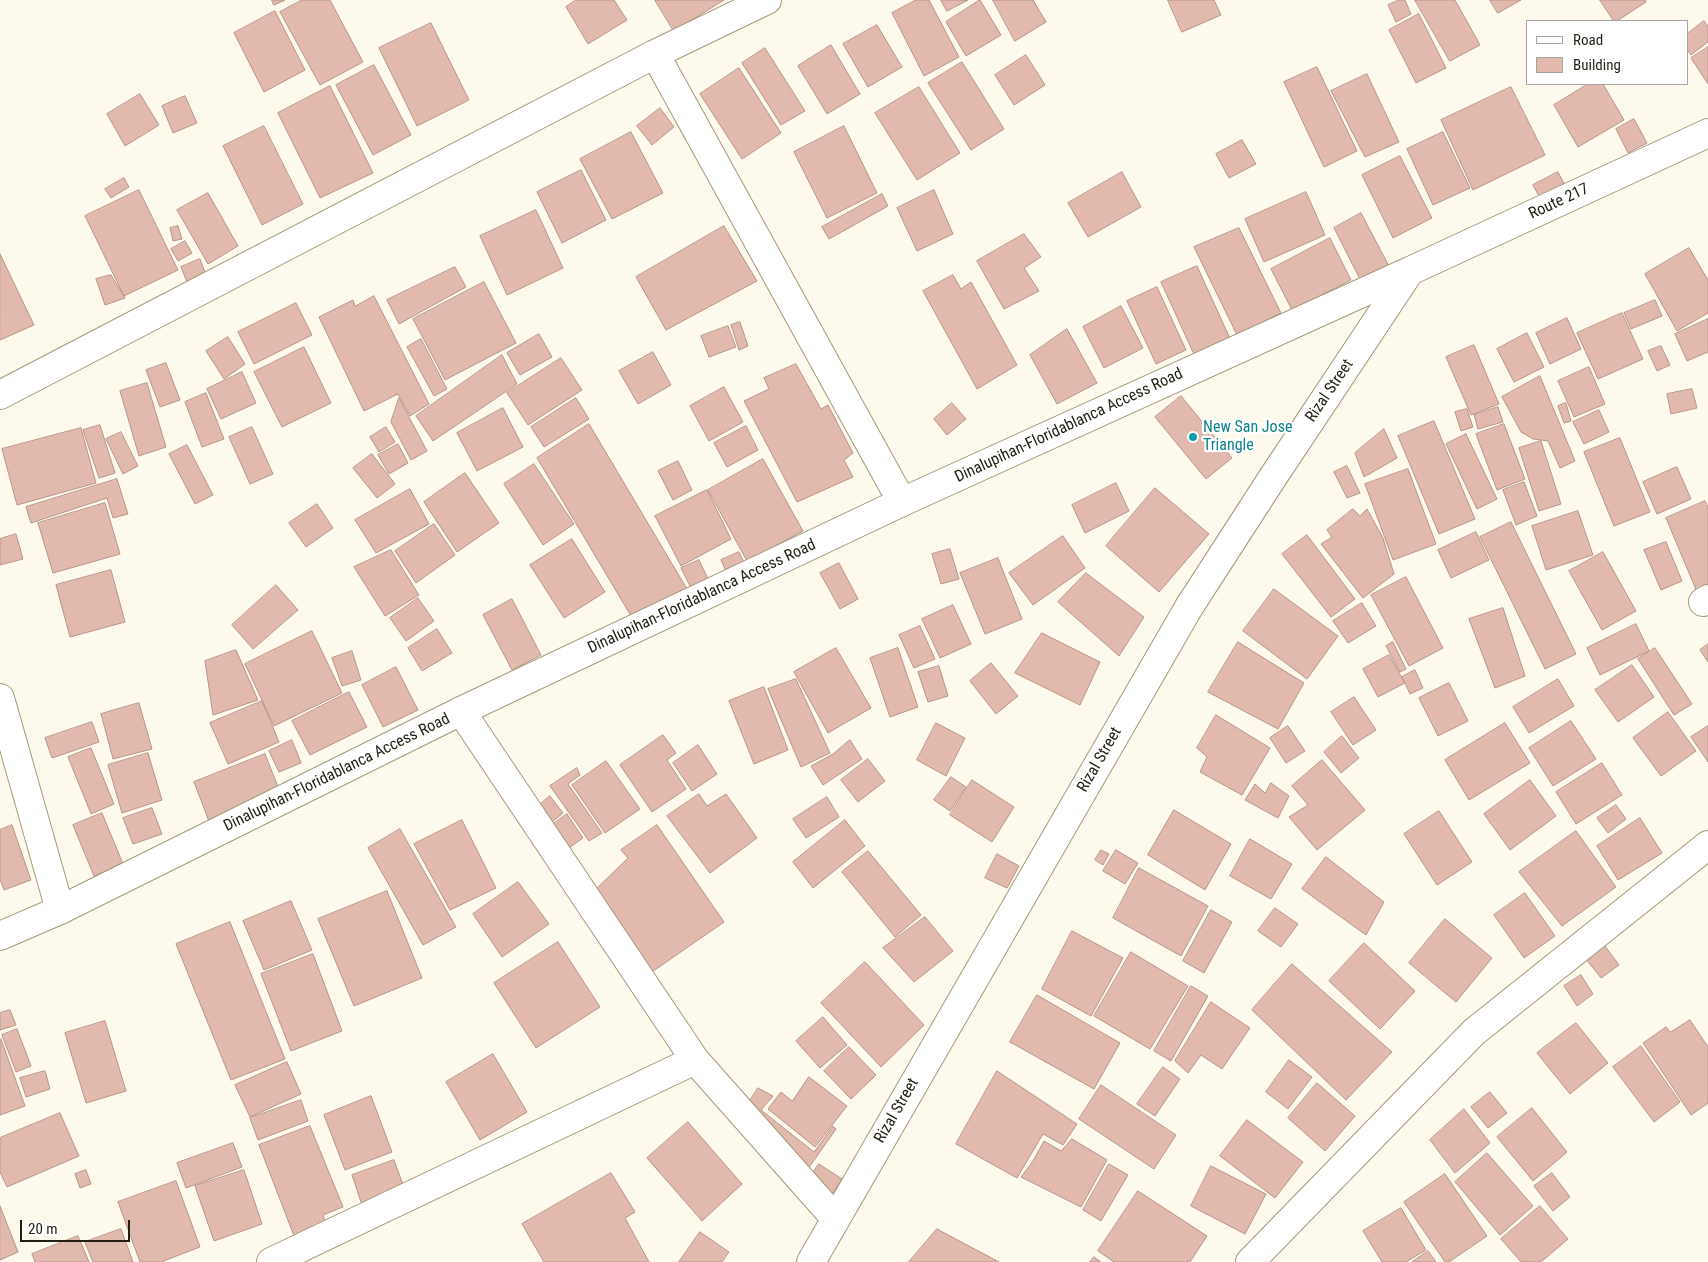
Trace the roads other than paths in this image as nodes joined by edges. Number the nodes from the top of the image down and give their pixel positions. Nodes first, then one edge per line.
1 (767, 0) edge
2 (655, 54) junction
3 (1708, 134) edge
4 (1410, 271) junction
5 (0, 395) edge
6 (902, 502) junction
7 (0, 698) edge
8 (462, 711) junction
9 (1708, 845) edge
10 (60, 910) junction
11 (0, 936) edge
12 (696, 1060) junction
13 (835, 1218) junction
14 (271, 1262) edge
15 (811, 1262) edge
16 (1250, 1262) edge

1 - 2 street
2 - 5 street
2 - 6 street
3 - 4 street, Route 217
4 - 6 street, Dinalupihan-Floridablanca Access Road
4 - 13 street, Rizal Street
6 - 8 street, Dinalupihan-Floridablanca Access Road
7 - 10 street
8 - 10 street, Dinalupihan-Floridablanca Access Road
8 - 12 street
9 - 16 street
10 - 11 street, Dinalupihan-Floridablanca Access Road
12 - 13 street
12 - 14 street
13 - 15 street, Rizal Street

